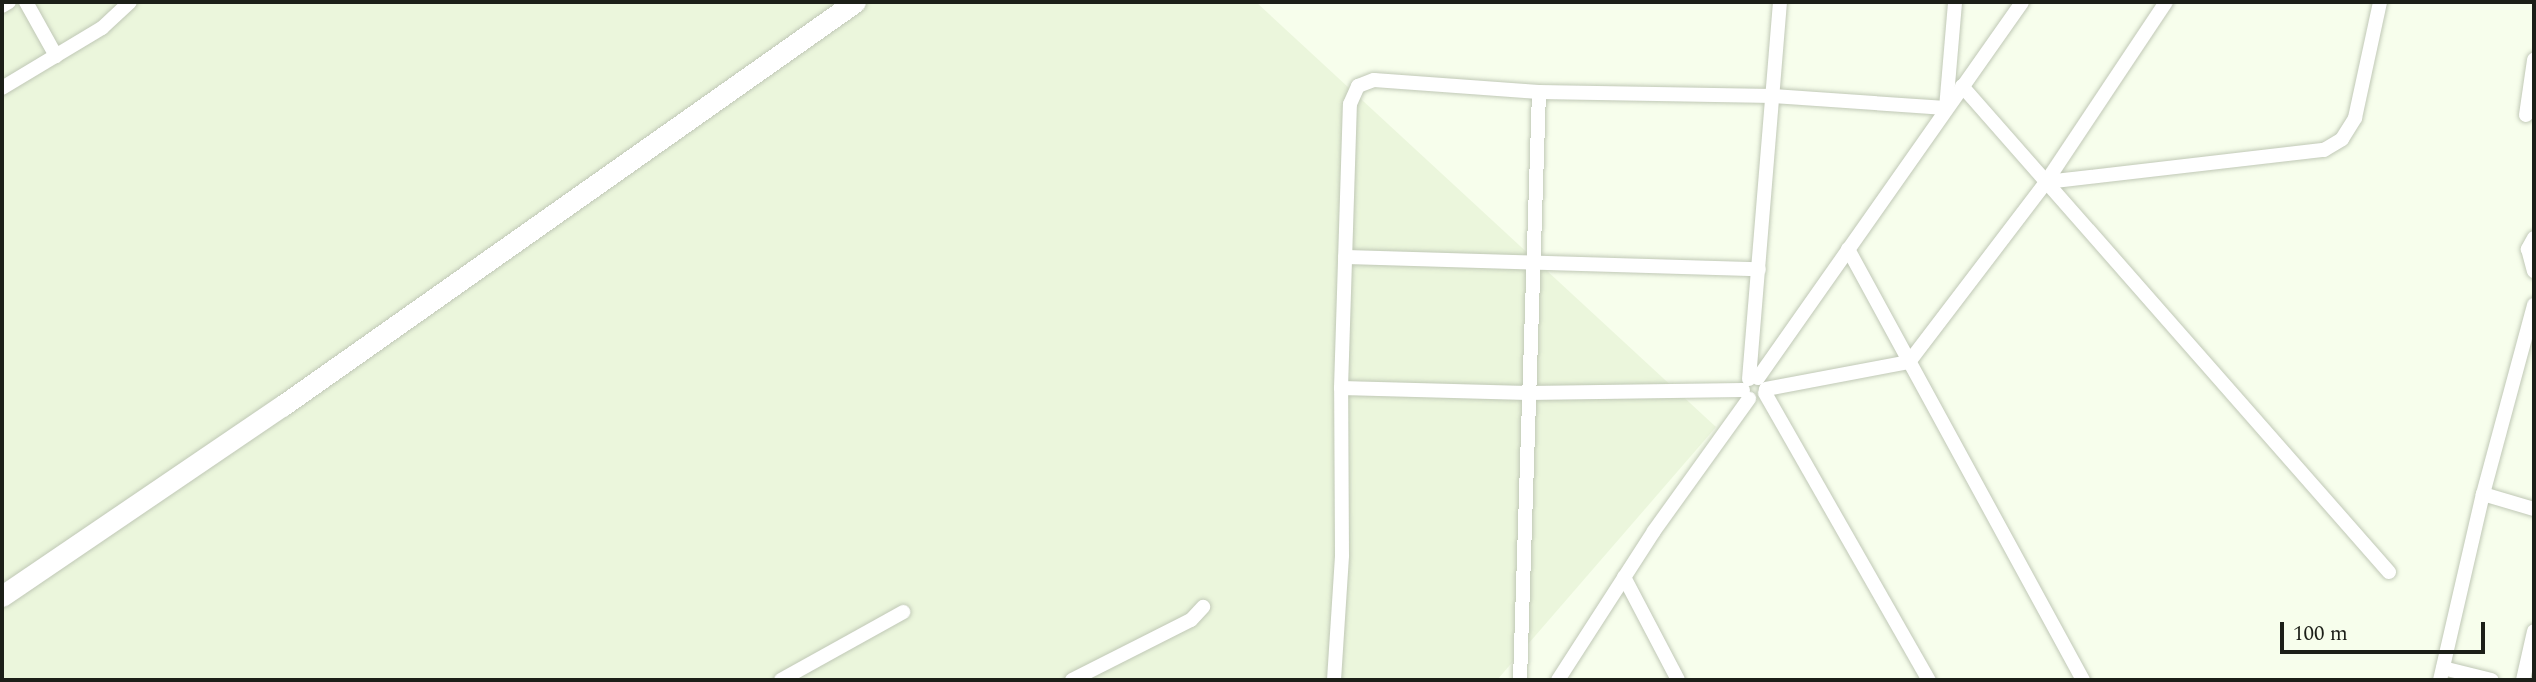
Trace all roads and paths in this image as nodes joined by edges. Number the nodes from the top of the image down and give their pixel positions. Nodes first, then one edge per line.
1 (9, 2) edge
2 (26, 2) edge
3 (130, 2) edge
4 (855, 2) edge
5 (1780, 2) edge
6 (1955, 2) edge
7 (2022, 2) edge
8 (2166, 2) edge
9 (2380, 2) edge
10 (2, 6) edge
11 (56, 56) junction
12 (2534, 60) edge
13 (1962, 86) junction
14 (2, 88) edge
15 (1539, 92) junction
16 (1773, 96) junction
17 (1946, 108) junction
18 (2526, 115) dead end
19 (2046, 182) junction
20 (2534, 238) edge
21 (1848, 249) junction
22 (1345, 257) junction
23 (1533, 262) junction
24 (1759, 269) junction
25 (2534, 271) edge
26 (2534, 305) edge
27 (1909, 362) junction
28 (1341, 388) junction
29 (1755, 388) junction
30 (1528, 393) junction
31 (2483, 494) junction
32 (2534, 509) edge
33 (2389, 572) dead end
34 (1624, 577) junction
35 (2, 596) edge
36 (1203, 607) dead end
37 (903, 612) dead end
38 (2534, 631) edge
39 (2442, 674) edge
40 (781, 680) edge
41 (1072, 680) edge
42 (1334, 680) edge
43 (1520, 680) edge
44 (1558, 680) edge
45 (1678, 680) edge
46 (1929, 680) edge
47 (2082, 680) edge
48 (2492, 680) edge
49 (2523, 680) edge

1 - 10 street
2 - 11 street
3 - 11 street
4 - 35 street
5 - 16 street
6 - 17 street
7 - 13 street
8 - 19 street
9 - 19 street
11 - 14 street
12 - 18 street
13 - 17 street
13 - 19 street
15 - 16 street
15 - 22 street
15 - 23 street
16 - 17 street
16 - 24 street
17 - 21 street
19 - 27 street
19 - 33 street
20 - 25 street
21 - 27 street
21 - 29 street
22 - 23 street
22 - 28 street
23 - 24 street
23 - 30 street
24 - 29 street
26 - 31 street
27 - 29 street
27 - 47 street
28 - 30 street
28 - 42 street
29 - 30 street
29 - 34 street
29 - 46 street
30 - 43 street
31 - 32 street
31 - 39 street
34 - 44 street
34 - 45 street
36 - 41 street
37 - 40 street
38 - 49 street
39 - 48 street

